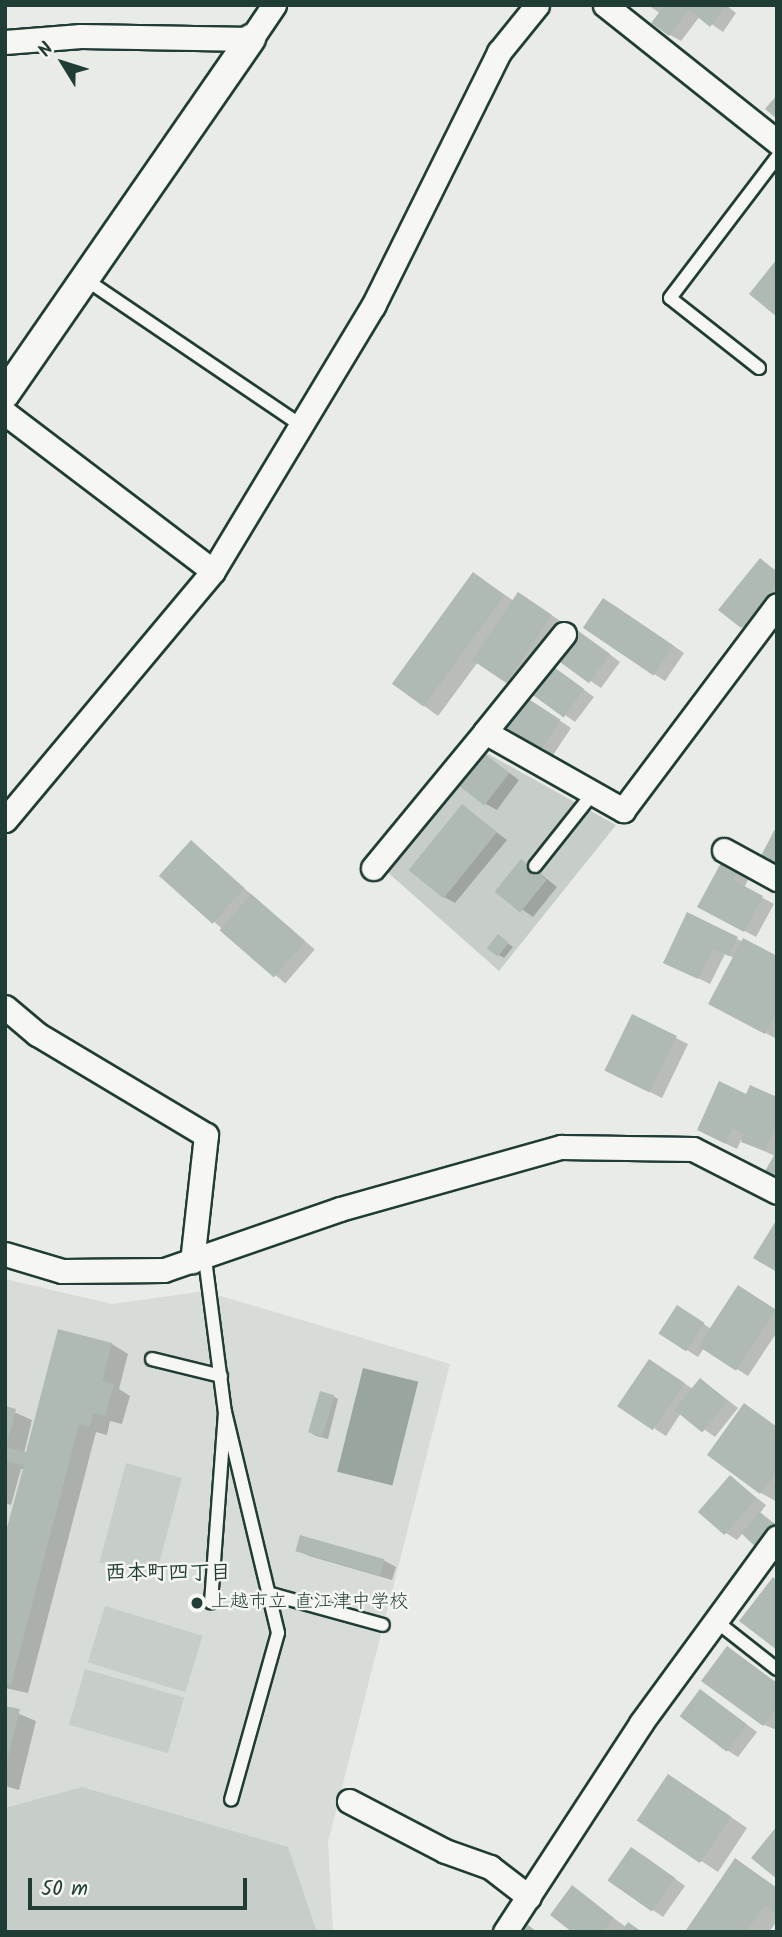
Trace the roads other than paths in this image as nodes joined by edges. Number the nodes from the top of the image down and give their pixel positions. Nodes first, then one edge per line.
1 (274, 5) edge
2 (537, 5) edge
3 (605, 5) edge
4 (251, 39) junction
5 (5, 42) edge
6 (777, 142) edge
7 (777, 157) edge
8 (85, 279) junction
9 (759, 368) dead end
10 (5, 394) edge
11 (5, 413) edge
12 (301, 425) junction
13 (213, 571) junction
14 (777, 605) edge
15 (564, 634) dead end
16 (485, 732) junction
17 (593, 793) junction
18 (5, 820) edge
19 (724, 849) dead end
20 (536, 866) dead end
21 (373, 868) dead end
22 (777, 879) edge
23 (5, 1007) edge
24 (777, 1192) edge
25 (5, 1254) edge
26 (198, 1260) junction
27 (152, 1359) dead end
28 (221, 1376) junction
29 (225, 1412) junction
30 (777, 1537) edge
31 (267, 1593) junction
32 (211, 1602) dead end
33 (717, 1622) junction
34 (383, 1625) dead end
35 (777, 1669) edge
36 (231, 1800) dead end
37 (349, 1801) dead end
38 (528, 1897) junction
39 (505, 1932) edge

1 - 4 street
2 - 12 street
3 - 6 street
4 - 5 street
4 - 8 street
7 - 9 lane
8 - 10 street
8 - 12 lane
11 - 13 street
12 - 13 street
13 - 18 street
14 - 17 street
15 - 16 street
16 - 17 street
16 - 21 street
17 - 20 lane
19 - 22 street
23 - 26 street
24 - 26 street
25 - 26 street
26 - 28 lane
27 - 28 lane
28 - 29 lane
29 - 31 lane
29 - 32 lane
30 - 33 street
31 - 34 lane
31 - 36 lane
33 - 35 lane
33 - 38 street
37 - 38 street
38 - 39 street

